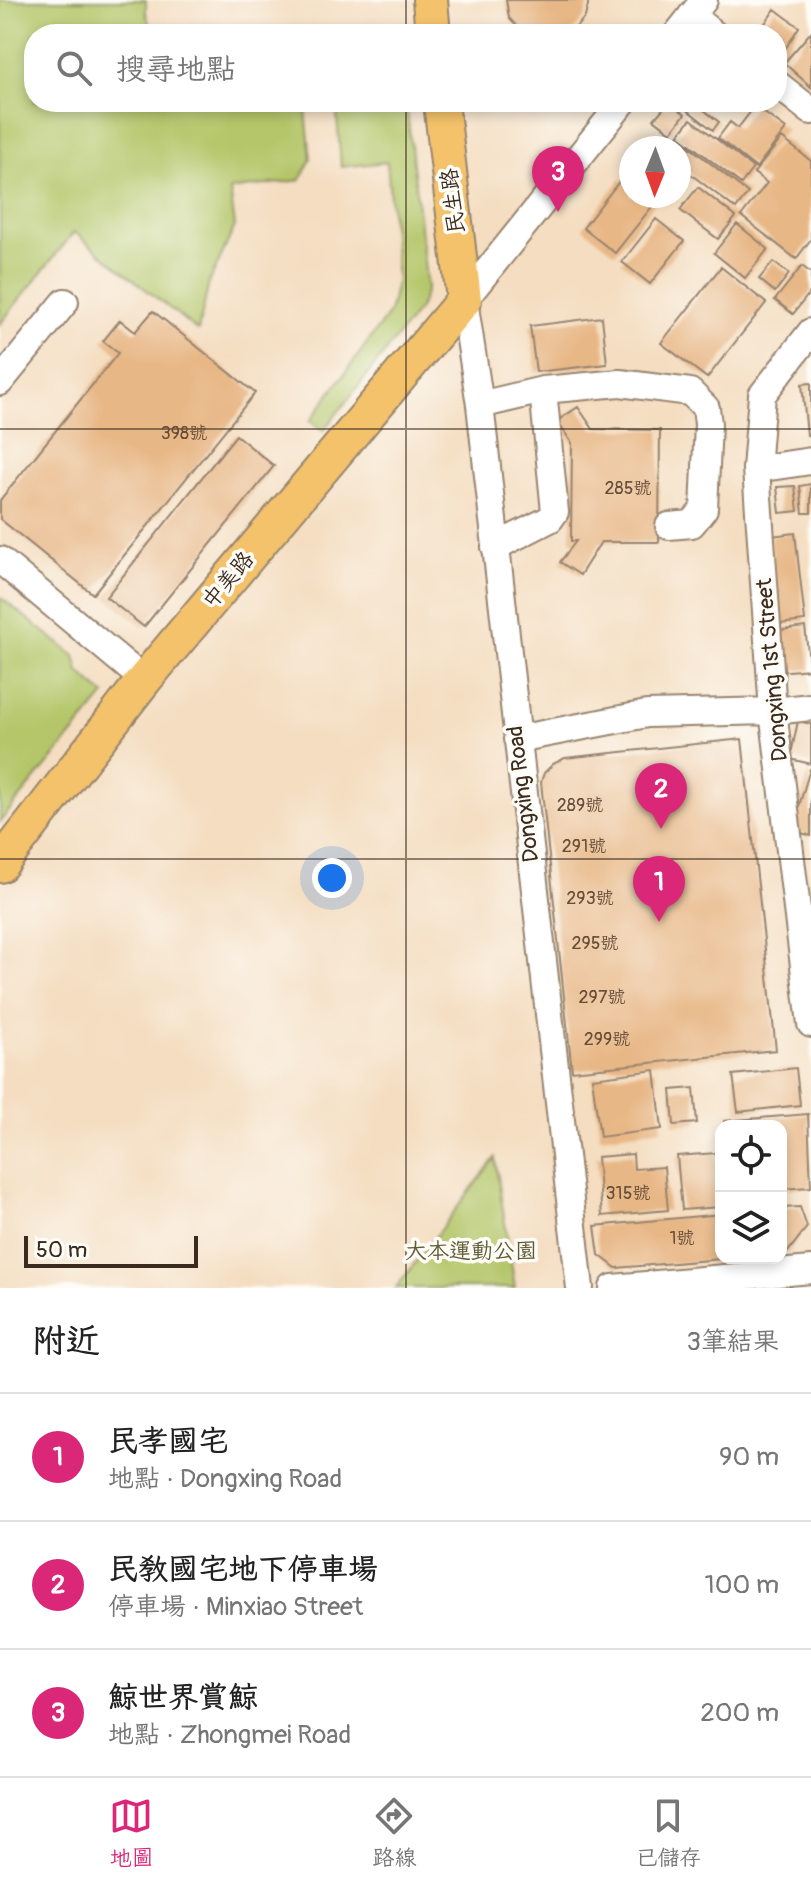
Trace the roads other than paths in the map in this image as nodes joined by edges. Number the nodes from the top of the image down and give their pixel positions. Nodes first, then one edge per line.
1 (430, 0) edge
2 (432, 24) edge
3 (787, 92) edge
4 (811, 111) edge
5 (442, 112) edge
6 (615, 112) edge
7 (464, 300) junction
8 (65, 302) dead end
9 (811, 332) edge
10 (0, 382) edge
11 (543, 390) junction
12 (480, 405) junction
13 (811, 461) edge
14 (756, 469) junction
15 (669, 526) dead end
16 (495, 547) junction
17 (0, 560) edge
18 (144, 680) junction
19 (811, 707) edge
20 (773, 711) junction
21 (517, 739) junction
22 (0, 865) edge
23 (811, 1024) edge
24 (811, 1270) edge
25 (580, 1288) edge
26 (613, 1288) edge

1 - 2 main road
3 - 4 street
5 - 7 main road, 民生路
6 - 7 street
7 - 12 street, Dongxing Road
7 - 18 main road, 中美路
8 - 10 street
9 - 14 street, Dongxing 1st Street
11 - 12 street
11 - 15 street
11 - 16 street
12 - 16 street, Dongxing Road
13 - 14 street
14 - 20 street, Dongxing 1st Street
16 - 21 street, Dongxing Road
17 - 18 street
18 - 22 main road, 中美路
19 - 20 street
20 - 21 street
20 - 23 street, Dongxing 1st Street
21 - 25 street, Dongxing Road
24 - 26 street

